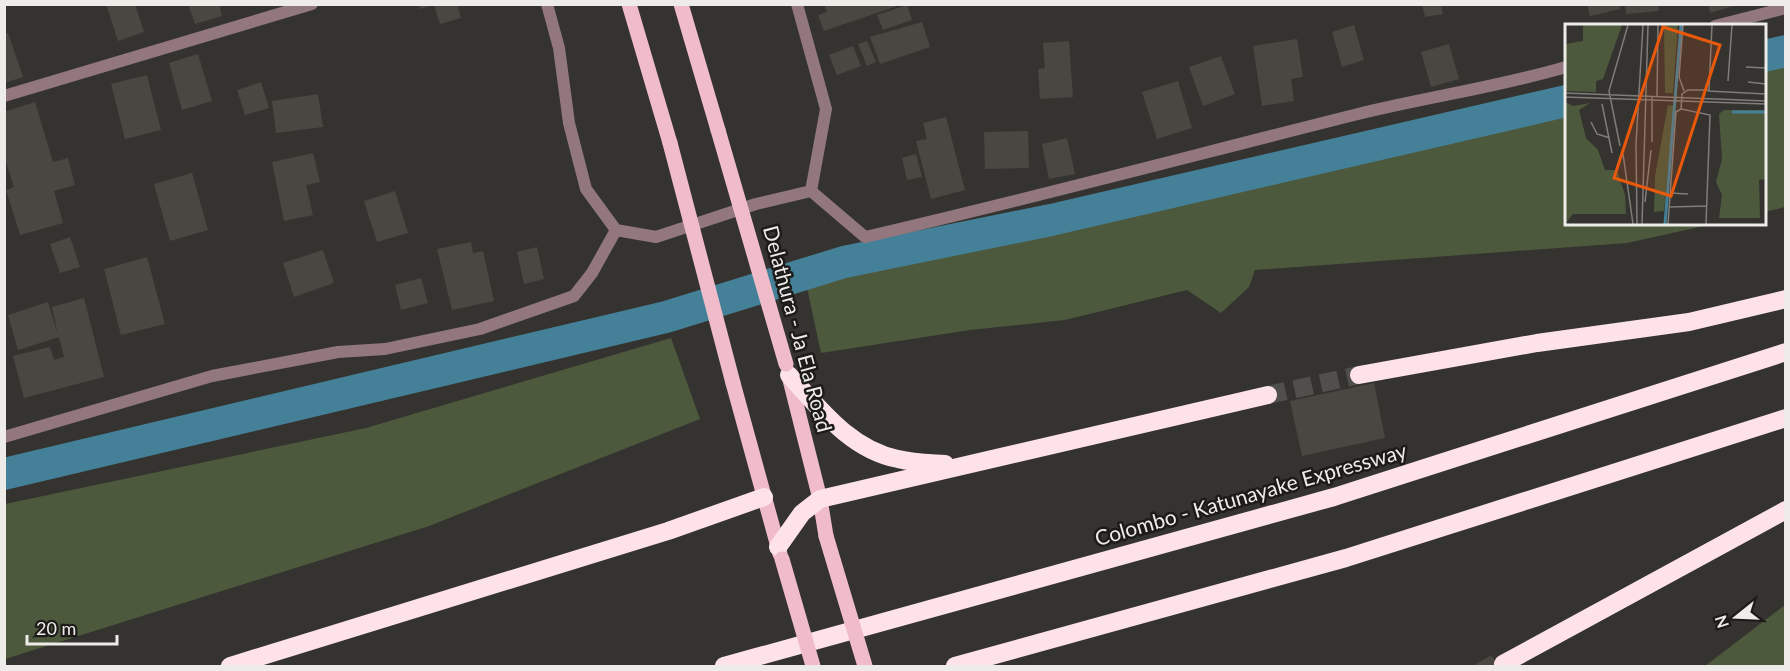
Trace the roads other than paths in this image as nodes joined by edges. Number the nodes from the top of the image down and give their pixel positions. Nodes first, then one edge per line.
1 (312, 4) edge
2 (547, 4) edge
3 (629, 4) edge
4 (681, 4) edge
5 (797, 4) edge
6 (1785, 8) edge
7 (1756, 10) edge
8 (1720, 24) edge
9 (1565, 67) edge
10 (4, 96) edge
11 (811, 191) junction
12 (616, 230) junction
13 (1785, 299) edge
14 (1785, 352) edge
15 (787, 370) junction
16 (1359, 375) tunnel mouth
17 (1268, 395) tunnel mouth
18 (1785, 418) edge
19 (4, 437) edge
20 (960, 466) junction
21 (764, 497) junction
22 (820, 499) junction
23 (1785, 510) edge
24 (780, 553) junction
25 (1503, 664) dead end
26 (230, 666) edge
27 (724, 666) edge
28 (813, 666) edge
29 (865, 666) edge
30 (955, 666) edge

1 - 10 street
2 - 12 street
3 - 21 main road, bridge
4 - 15 main road, Delathura - Ja Ela Road, bridge
5 - 11 street
6 - 7 street
7 - 8 street
9 - 11 street
11 - 12 street
12 - 19 street
13 - 16 highway
14 - 27 highway, Colombo - Katunayake Expressway
15 - 20 highway
15 - 22 main road, Delathura - Ja Ela Road
17 - 20 highway
18 - 30 highway
20 - 22 highway
21 - 24 main road
21 - 26 highway
22 - 24 highway
22 - 29 main road, Delathura - Ja Ela Road, bridge
23 - 25 highway
24 - 28 main road, bridge

